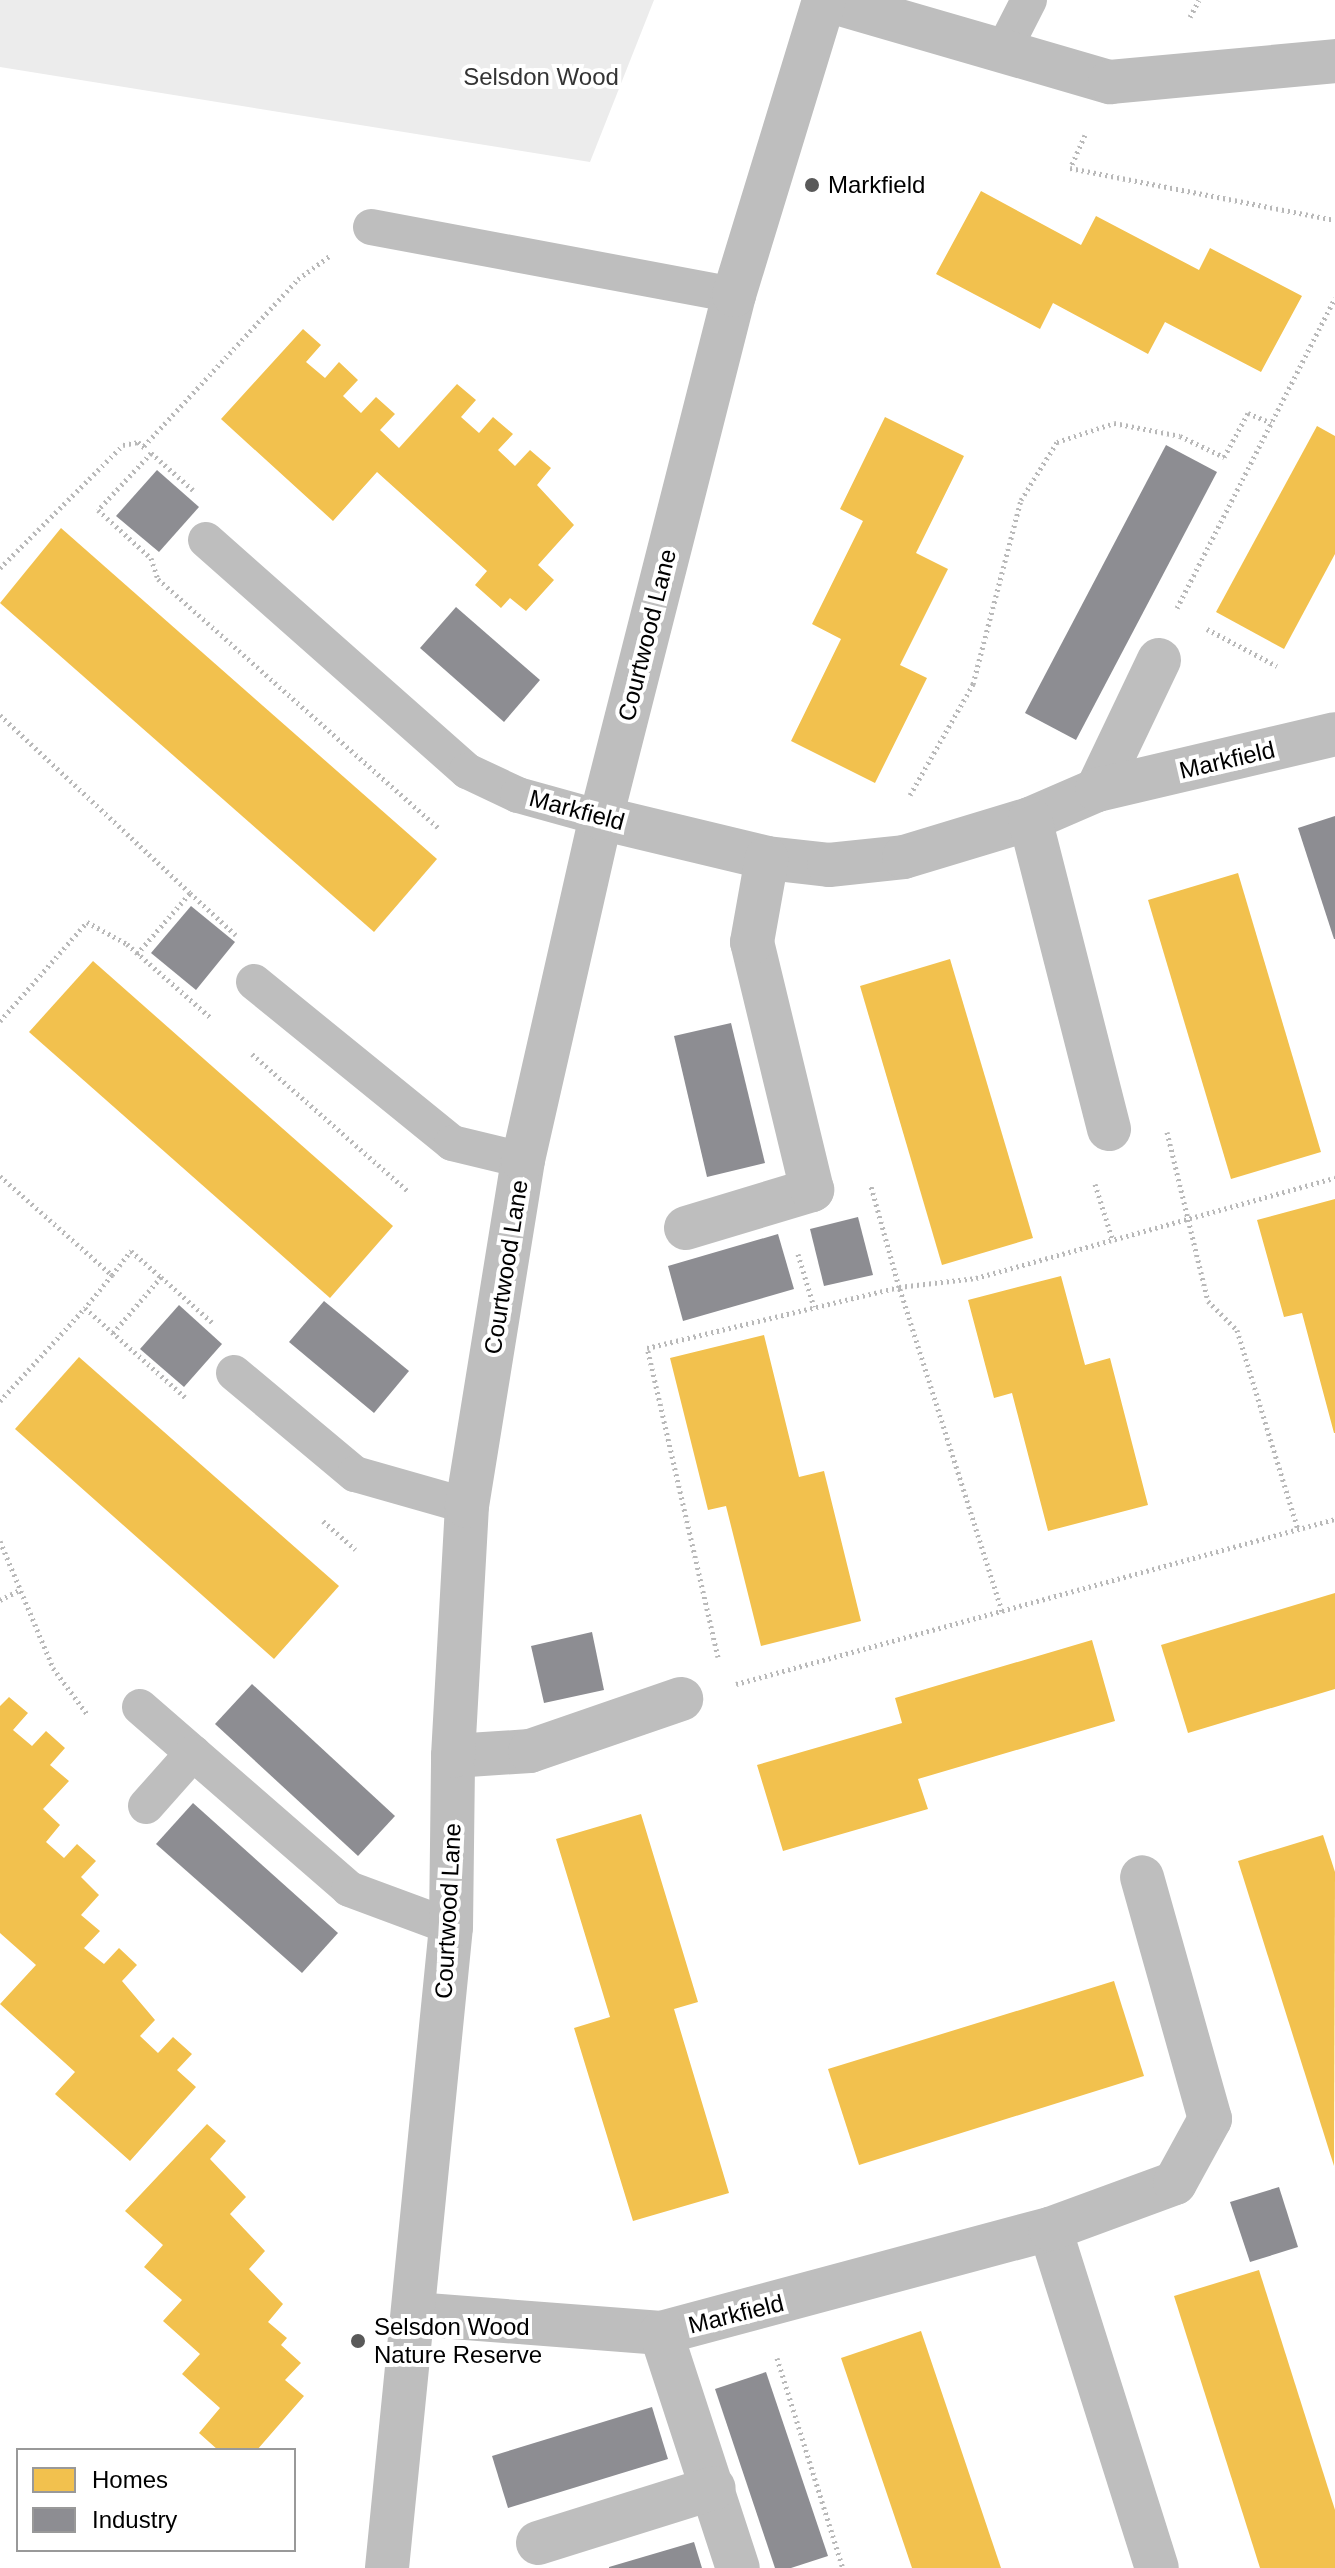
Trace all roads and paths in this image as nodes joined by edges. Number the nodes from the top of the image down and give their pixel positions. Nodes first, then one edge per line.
1 (826, 0) edge
2 (1029, 0) edge
3 (1004, 49) junction
4 (1335, 61) edge
5 (1110, 82) junction
6 (1335, 220) edge
7 (371, 227) dead end
8 (325, 259) dead end
9 (734, 295) junction
10 (1335, 298) edge
11 (1271, 423) junction
12 (144, 446) junction
13 (151, 453) dead end
14 (161, 461) dead end
15 (200, 496) dead end
16 (206, 540) dead end
17 (0, 568) edge
18 (1187, 619) dead end
19 (1200, 626) dead end
20 (1159, 660) dead end
21 (1277, 666) dead end
22 (0, 715) edge
23 (1335, 734) edge
24 (1097, 790) junction
25 (601, 818) junction
26 (1030, 819) junction
27 (904, 857) junction
28 (767, 858) junction
29 (190, 893) junction
30 (248, 946) dead end
31 (137, 954) junction
32 (254, 982) dead end
33 (0, 1021) edge
34 (220, 1026) dead end
35 (243, 1046) dead end
36 (1164, 1118) dead end
37 (1109, 1129) dead end
38 (523, 1160) junction
39 (0, 1176) edge
40 (1335, 1178) edge
41 (871, 1183) dead end
42 (408, 1191) dead end
43 (1189, 1222) junction
44 (686, 1228) dead end
45 (112, 1275) junction
46 (161, 1277) junction
47 (899, 1287) junction
48 (85, 1308) junction
49 (222, 1331) dead end
50 (113, 1333) junction
51 (234, 1373) dead end
52 (0, 1401) edge
53 (194, 1405) dead end
54 (467, 1506) junction
55 (321, 1518) dead end
56 (1335, 1519) edge
57 (1298, 1529) junction
58 (0, 1541) edge
59 (355, 1549) dead end
60 (20, 1590) junction
61 (0, 1600) edge
62 (1002, 1611) junction
63 (725, 1687) junction
64 (681, 1699) joint
65 (140, 1707) dead end
66 (92, 1719) dead end
67 (193, 1753) junction
68 (453, 1756) junction
69 (146, 1806) dead end
70 (1142, 1877) dead end
71 (451, 1927) junction
72 (1050, 2229) junction
73 (761, 2308) junction
74 (414, 2314) junction
75 (661, 2333) junction
76 (714, 2488) junction
77 (538, 2543) dead end
78 (387, 2568) edge
79 (738, 2568) edge
80 (843, 2568) edge
81 (1157, 2568) edge

1 - 3 street
1 - 9 street, Courtwood Lane
2 - 3 lane
3 - 5 street
4 - 5 street
5 - 6 path
7 - 9 lane
8 - 12 path
9 - 25 street, Courtwood Lane
10 - 11 path
11 - 18 path
11 - 27 path
12 - 13 path
12 - 17 path
14 - 15 path
16 - 25 lane, Markfield
19 - 21 path
20 - 24 street
22 - 29 path
23 - 24 street, Markfield
24 - 26 street, Markfield
25 - 28 street, Markfield
25 - 38 street, Courtwood Lane
26 - 27 street, Markfield
26 - 37 street
27 - 28 street, Markfield
28 - 44 street
29 - 30 path
29 - 31 path
31 - 33 path
31 - 34 path
32 - 38 lane
35 - 42 path
36 - 43 path
38 - 54 street, Courtwood Lane
39 - 45 path
40 - 43 path
41 - 47 path
43 - 47 path
43 - 57 path
45 - 46 path
45 - 48 path
46 - 49 path
46 - 50 path
47 - 62 path
47 - 63 path
48 - 50 path
48 - 52 path
50 - 53 path
51 - 54 lane
54 - 68 street, Courtwood Lane
55 - 59 path
56 - 57 path
57 - 62 path
58 - 60 path
60 - 61 path
60 - 66 path
62 - 63 path
63 - 64 path
64 - 68 street
65 - 67 lane
67 - 69 lane
67 - 71 lane
68 - 71 street, Courtwood Lane
70 - 72 street, Markfield
71 - 74 street, Courtwood Lane
72 - 73 street, Markfield
72 - 81 street
73 - 75 street, Markfield
73 - 80 path
74 - 75 street, Markfield
74 - 78 street, Courtwood Lane
75 - 76 street
76 - 77 street
76 - 79 street

